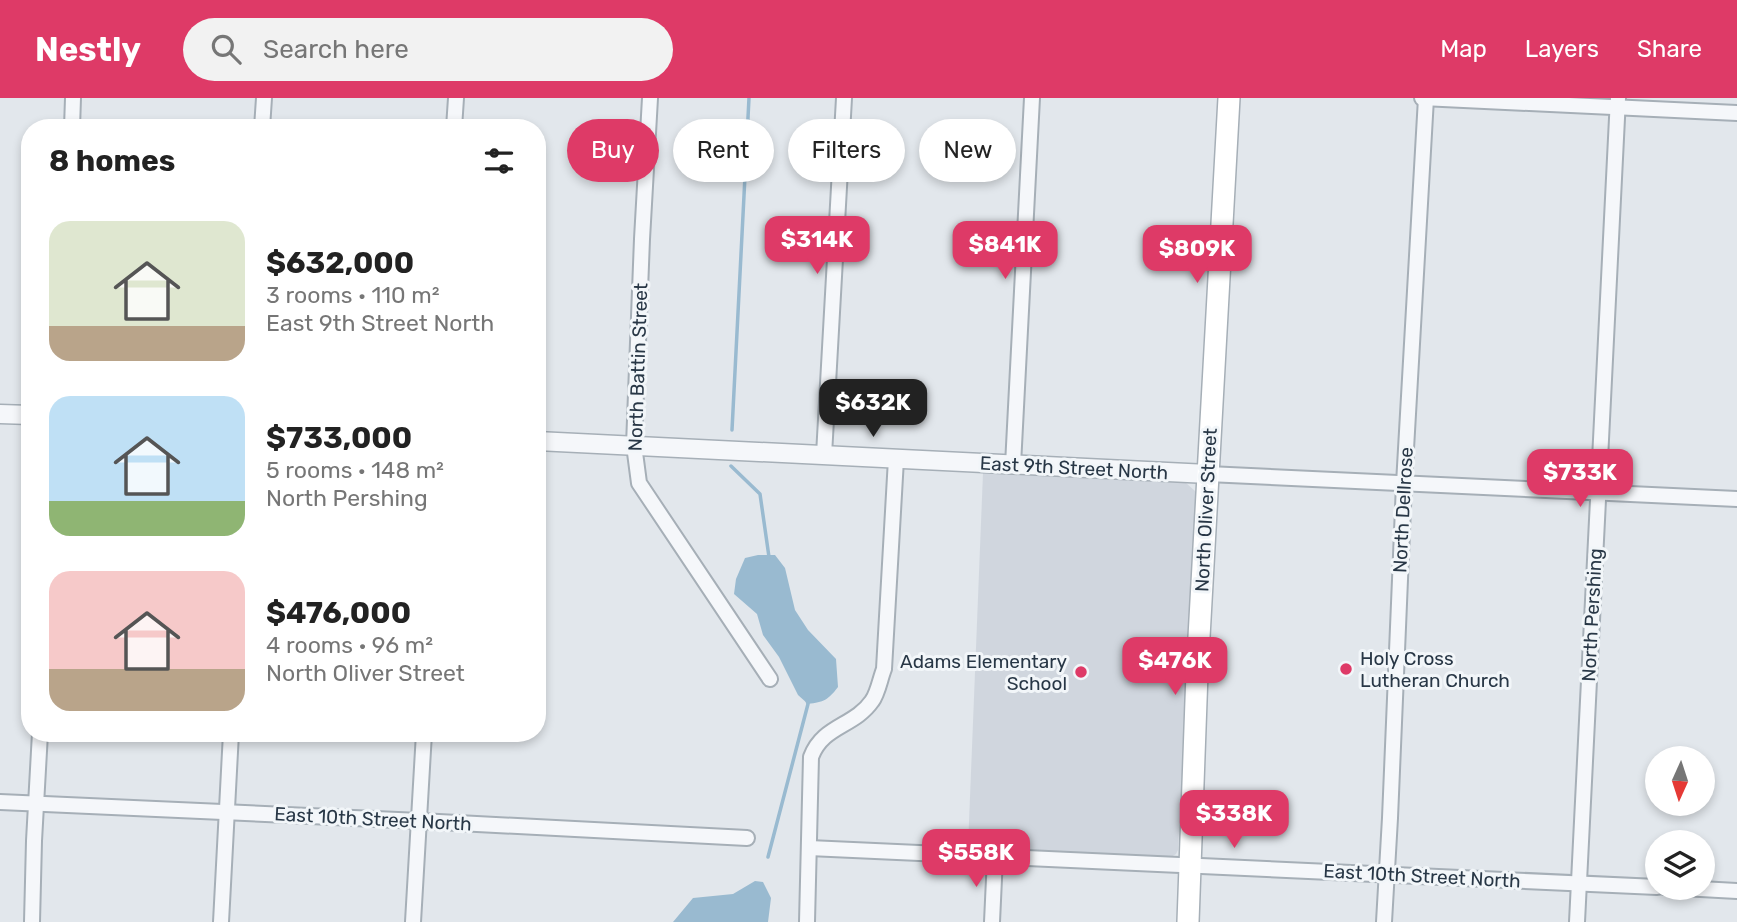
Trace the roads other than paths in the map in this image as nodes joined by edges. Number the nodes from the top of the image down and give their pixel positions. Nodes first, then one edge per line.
1 (73, 98) edge
2 (264, 98) edge
3 (456, 98) edge
4 (650, 98) edge
5 (844, 98) edge
6 (1032, 98) edge
7 (1229, 98) edge
8 (1424, 98) edge
9 (1617, 103) edge
10 (1737, 113) edge
11 (72, 119) edge
12 (263, 119) edge
13 (455, 119) edge
14 (0, 414) edge
15 (21, 415) edge
16 (546, 440) edge
17 (634, 445) junction
18 (824, 455) junction
19 (896, 459) junction
20 (1013, 465) junction
21 (1208, 474) junction
22 (1404, 484) junction
23 (1598, 493) junction
24 (1737, 499) edge
25 (770, 680) dead end
26 (40, 742) edge
27 (230, 742) edge
28 (424, 742) edge
29 (0, 802) edge
30 (37, 803) junction
31 (226, 812) junction
32 (420, 821) junction
33 (747, 838) dead end
34 (809, 848) junction
35 (995, 857) junction
36 (1190, 866) junction
37 (1387, 875) junction
38 (1578, 883) junction
39 (1645, 886) edge
40 (1715, 890) edge
41 (1737, 891) edge
42 (32, 922) edge
43 (221, 922) edge
44 (413, 922) edge
45 (807, 922) edge
46 (992, 922) edge
47 (1188, 922) edge
48 (1384, 922) edge
49 (1577, 922) edge

1 - 11 street
2 - 12 street
3 - 13 street
4 - 17 street, North Battin Street
5 - 18 street
6 - 20 street
7 - 21 main road, North Oliver Street
8 - 9 street
8 - 22 street, North Dellrose
9 - 10 street
9 - 23 street, North Pershing
14 - 15 street
16 - 17 street, East 9th Street North
17 - 18 street, East 9th Street North
17 - 25 street, North Battin Street
18 - 19 street, East 9th Street North
19 - 20 street, East 9th Street North
19 - 34 street
20 - 21 street, East 9th Street North
21 - 22 street, East 9th Street North
21 - 36 main road, North Oliver Street
22 - 23 street, East 9th Street North
22 - 37 street, North Dellrose
23 - 24 street, East 9th Street North
23 - 38 street, North Pershing
26 - 30 street
27 - 31 street
28 - 32 street
29 - 30 street, East 10th Street North
30 - 31 street, East 10th Street North
30 - 42 street
31 - 32 street, East 10th Street North
31 - 43 street
32 - 33 street, East 10th Street North
32 - 44 street
34 - 35 street, East 10th Street North
34 - 45 street
35 - 36 street, East 10th Street North
35 - 46 street
36 - 37 street, East 10th Street North
36 - 47 main road, North Oliver Street
37 - 38 street, East 10th Street North
37 - 48 street, North Dellrose
38 - 39 street, East 10th Street North
38 - 49 street, North Pershing
40 - 41 street

